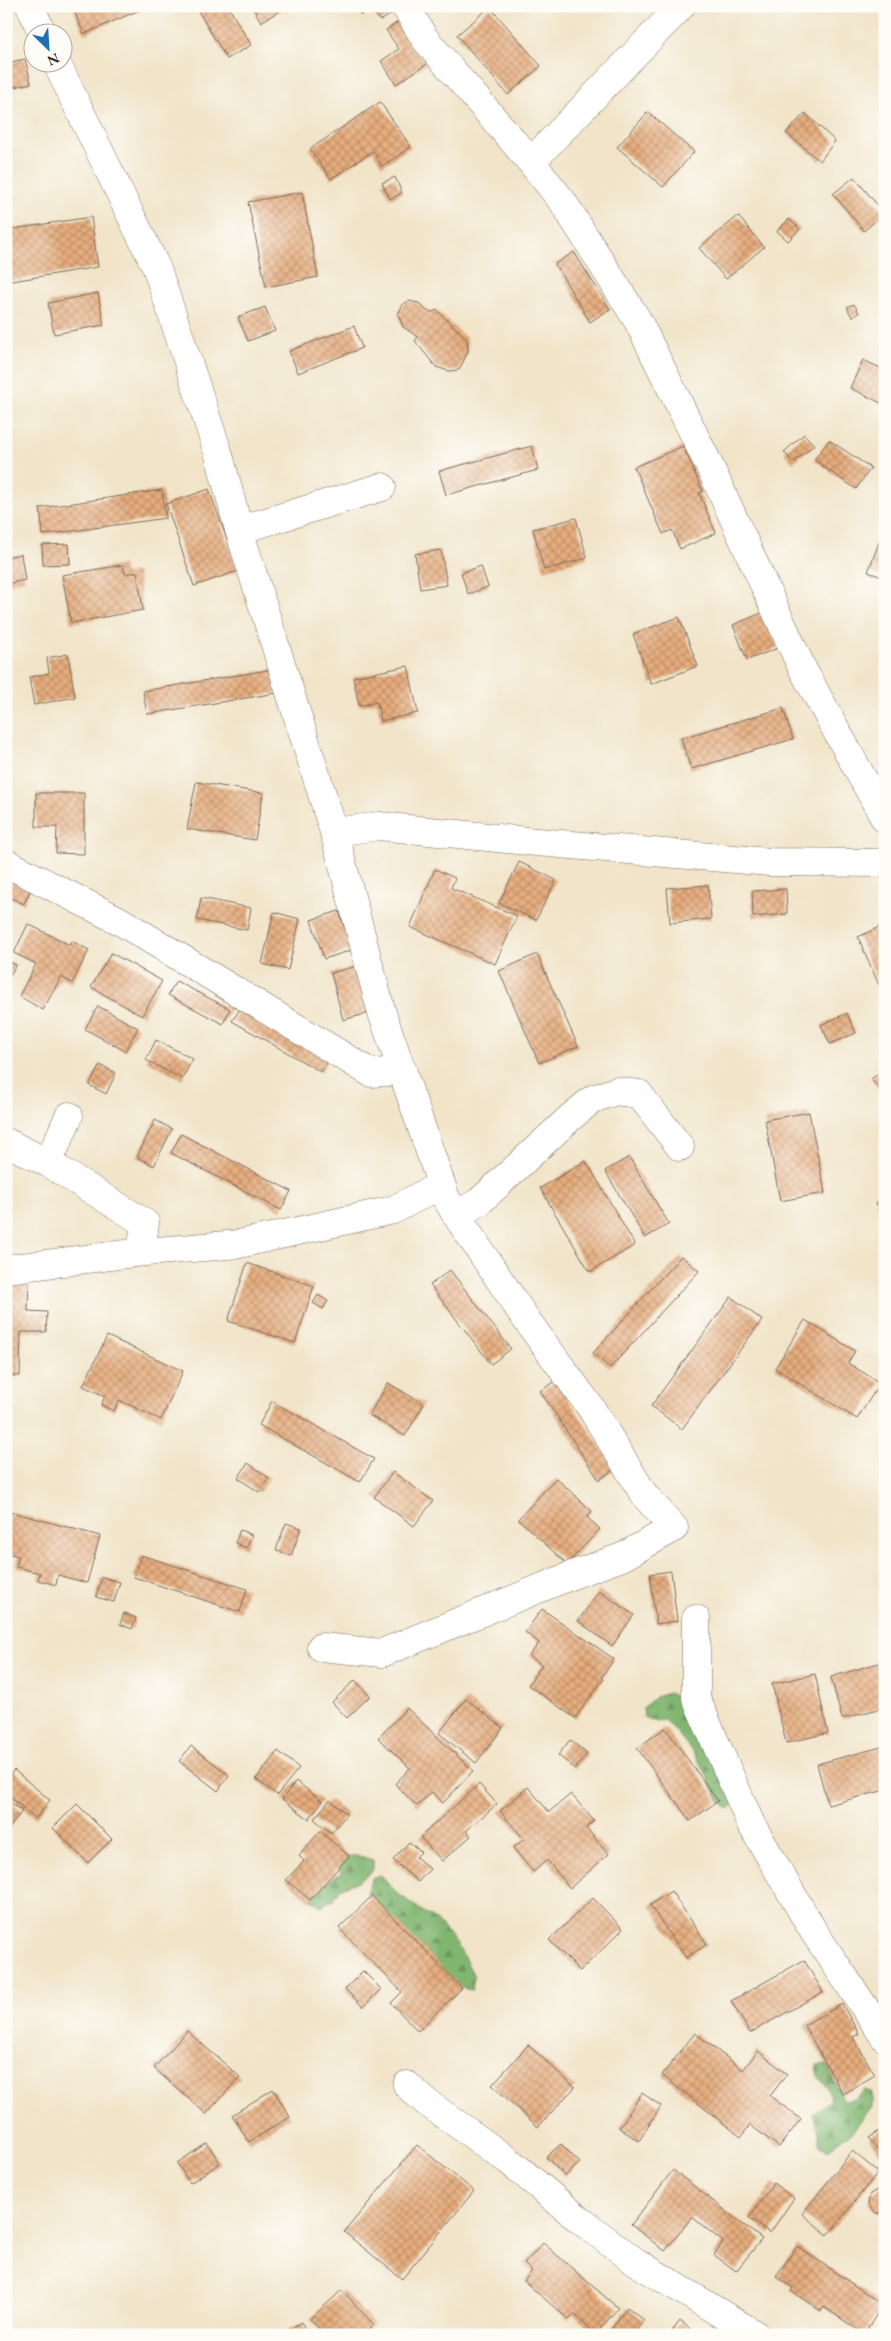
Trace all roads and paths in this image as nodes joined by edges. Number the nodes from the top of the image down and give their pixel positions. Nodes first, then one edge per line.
1 (30, 6) edge
2 (405, 6) edge
3 (680, 6) edge
4 (37, 22) edge
5 (61, 72) edge
6 (531, 162) junction
7 (382, 487) dead end
8 (239, 530) junction
9 (885, 820) edge
10 (334, 832) junction
11 (6, 863) edge
12 (885, 863) edge
13 (403, 1071) junction
14 (68, 1116) dead end
15 (6, 1142) edge
16 (680, 1147) dead end
17 (48, 1163) junction
18 (442, 1185) junction
19 (456, 1215) junction
20 (141, 1252) junction
21 (6, 1269) edge
22 (696, 1618) dead end
23 (321, 1647) dead end
24 (885, 2038) edge
25 (407, 2085) dead end
26 (756, 2335) edge

1 - 4 street
2 - 6 street
3 - 6 street
5 - 8 street
6 - 9 street
7 - 8 street
8 - 10 street
10 - 12 street
10 - 13 street
11 - 13 street
13 - 18 street
14 - 17 street
15 - 17 street
16 - 19 street
17 - 20 street
18 - 19 street
18 - 20 street
19 - 23 street
20 - 21 street
22 - 24 street
25 - 26 street

